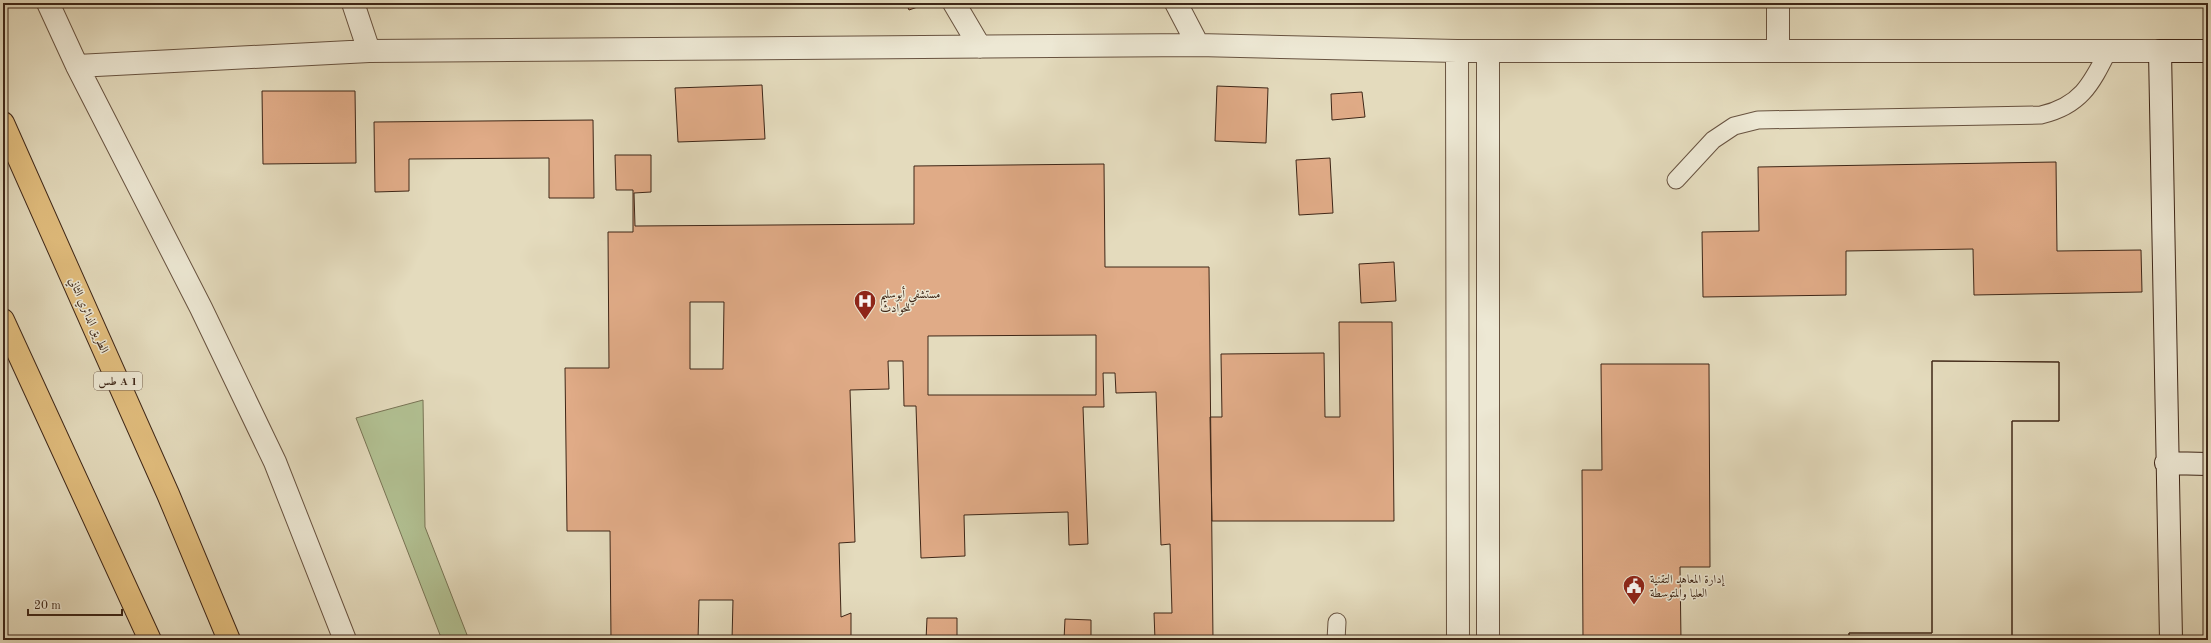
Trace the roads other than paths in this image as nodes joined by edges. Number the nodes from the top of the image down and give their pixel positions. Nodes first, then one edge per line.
1 (48, 3) edge
2 (353, 3) edge
3 (954, 3) edge
4 (1176, 3) edge
5 (1778, 3) edge
6 (1198, 45) junction
7 (980, 47) junction
8 (369, 51) junction
9 (1457, 51) junction
10 (1488, 51) junction
11 (1778, 51) junction
12 (2108, 51) junction
13 (2160, 51) junction
14 (2208, 51) edge
15 (77, 66) junction
16 (3, 123) edge
17 (1676, 180) dead end
18 (1458, 276) junction
19 (1488, 277) junction
20 (3, 320) edge
21 (2166, 463) junction
22 (2208, 464) edge
23 (1337, 622) dead end
24 (150, 640) edge
25 (229, 640) edge
26 (345, 640) edge
27 (1336, 640) edge
28 (1458, 640) edge
29 (1488, 640) edge
30 (2171, 640) edge

1 - 15 street
2 - 8 street
3 - 7 street
4 - 6 street
5 - 11 street
6 - 7 street
6 - 9 street
7 - 8 street
8 - 15 street
9 - 10 street
9 - 18 street
10 - 11 street
10 - 19 street
11 - 12 street
12 - 13 street
12 - 17 lane
13 - 14 street
13 - 21 street
15 - 26 street
16 - 25 highway, الطريق الدائري الثاني / طس A 1
18 - 19 street
18 - 28 street
19 - 29 street
20 - 24 highway
21 - 22 street
21 - 30 street
23 - 27 lane

